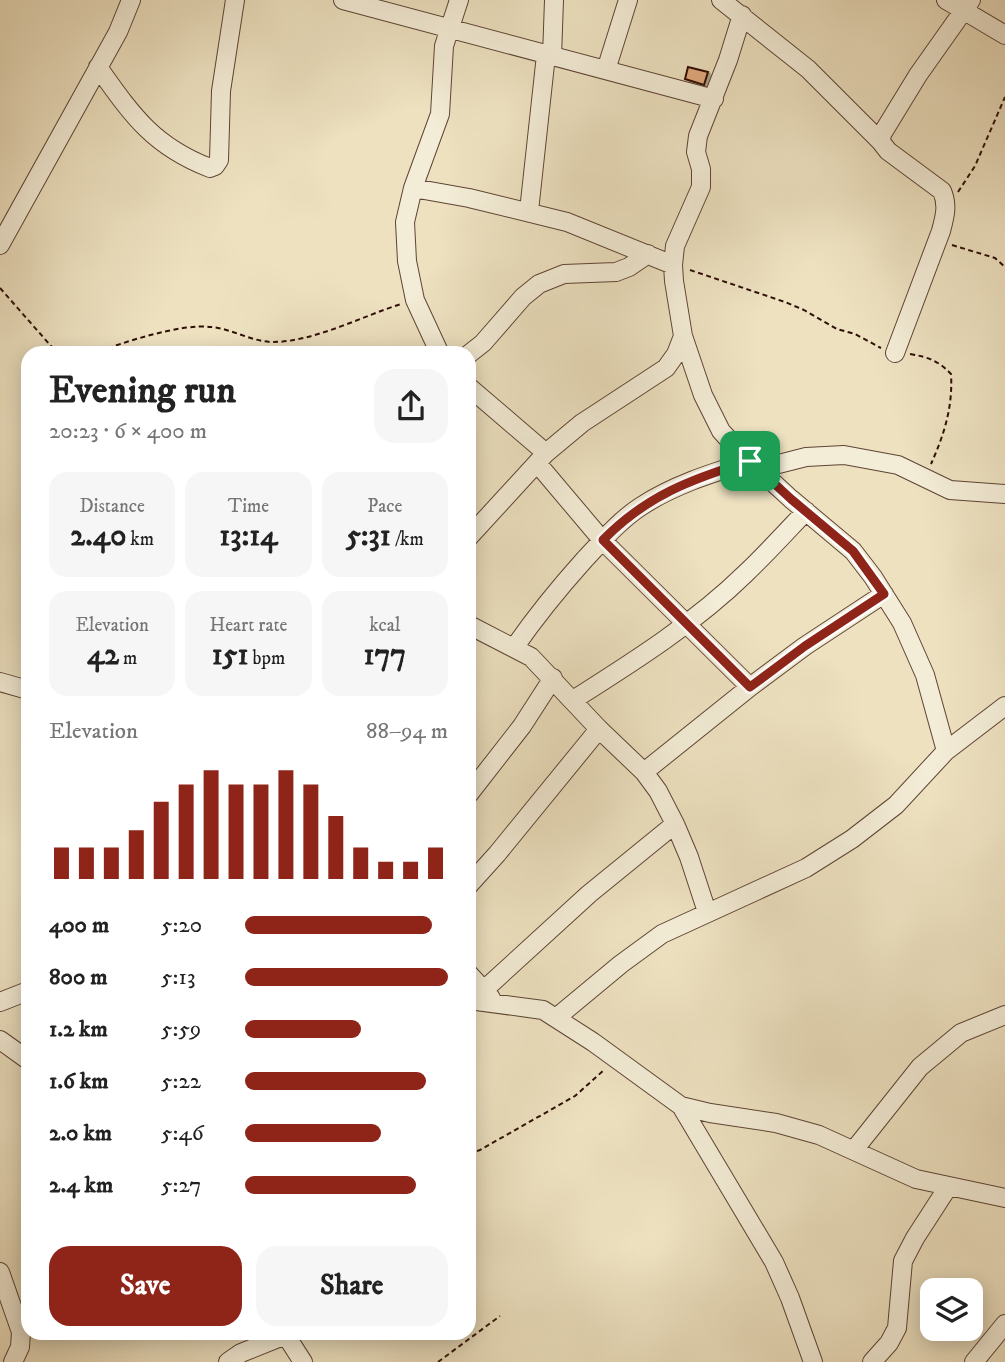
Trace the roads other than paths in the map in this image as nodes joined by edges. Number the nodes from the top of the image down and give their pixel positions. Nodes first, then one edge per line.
1 (131, 0) edge
2 (235, 0) edge
3 (343, 0) edge
4 (459, 0) edge
5 (554, 0) edge
6 (628, 0) edge
7 (946, 0) edge
8 (379, 5) edge
9 (735, 6) edge
10 (967, 6) edge
11 (449, 27) junction
12 (1005, 36) edge
13 (549, 56) junction
14 (98, 67) junction
15 (606, 70) junction
16 (714, 99) junction
17 (881, 142) junction
18 (413, 188) junction
19 (529, 211) junction
20 (0, 245) edge
21 (648, 254) junction
22 (673, 265) junction
23 (683, 336) junction
24 (436, 346) edge
25 (476, 348) edge
26 (895, 353) road end
27 (476, 394) edge
28 (542, 458) junction
29 (754, 465) junction
30 (1005, 494) edge
31 (806, 511) junction
32 (476, 529) edge
33 (603, 540) junction
34 (884, 594) junction
35 (686, 624) junction
36 (476, 629) edge
37 (514, 648) junction
38 (553, 678) junction
39 (0, 682) edge
40 (750, 687) junction
41 (21, 689) edge
42 (573, 700) junction
43 (1005, 706) edge
44 (598, 729) junction
45 (946, 751) junction
46 (644, 772) junction
47 (476, 785) edge
48 (675, 824) junction
49 (476, 877) edge
50 (707, 912) junction
51 (21, 994) edge
52 (483, 998) edge
53 (0, 1002) edge
54 (1005, 1015) edge
55 (556, 1018) junction
56 (0, 1040) edge
57 (21, 1055) edge
58 (681, 1106) junction
59 (854, 1150) junction
60 (948, 1187) junction
61 (1005, 1198) edge
62 (0, 1272) edge
63 (1005, 1324) edge
64 (272, 1340) edge
65 (290, 1340) edge
66 (13, 1362) edge
67 (228, 1362) edge
68 (303, 1362) edge
69 (813, 1362) edge
70 (872, 1362) edge
71 (974, 1362) edge

1 - 14 street
2 - 14 street
3 - 8 street
4 - 11 street
5 - 13 street
6 - 15 street
7 - 10 street
8 - 11 street
9 - 16 street
9 - 17 street
10 - 12 street
10 - 17 street
11 - 13 street
11 - 18 street
13 - 15 street
13 - 19 street
14 - 20 street
15 - 16 street
16 - 22 street
17 - 26 street
18 - 19 street
18 - 24 street
19 - 21 street
21 - 22 street
21 - 25 street
22 - 23 street
23 - 28 street
23 - 29 street
27 - 28 street
28 - 32 street
28 - 33 street
29 - 30 street
29 - 31 street
29 - 33 street
31 - 34 street
31 - 35 street
33 - 35 street
33 - 37 street
34 - 40 street
34 - 45 street
35 - 40 street
35 - 42 street
36 - 37 street
37 - 38 street
38 - 42 street
38 - 47 street
39 - 41 street
40 - 46 street
42 - 44 street
43 - 45 street
44 - 46 street
44 - 49 street
45 - 50 street
46 - 48 street
48 - 50 street
48 - 52 street
50 - 55 street
51 - 53 street
52 - 55 street
54 - 59 street
55 - 58 street
56 - 57 street
58 - 59 street
58 - 69 street
59 - 60 street
60 - 61 street
60 - 70 street
62 - 66 street
63 - 71 street
64 - 67 street
65 - 68 street

